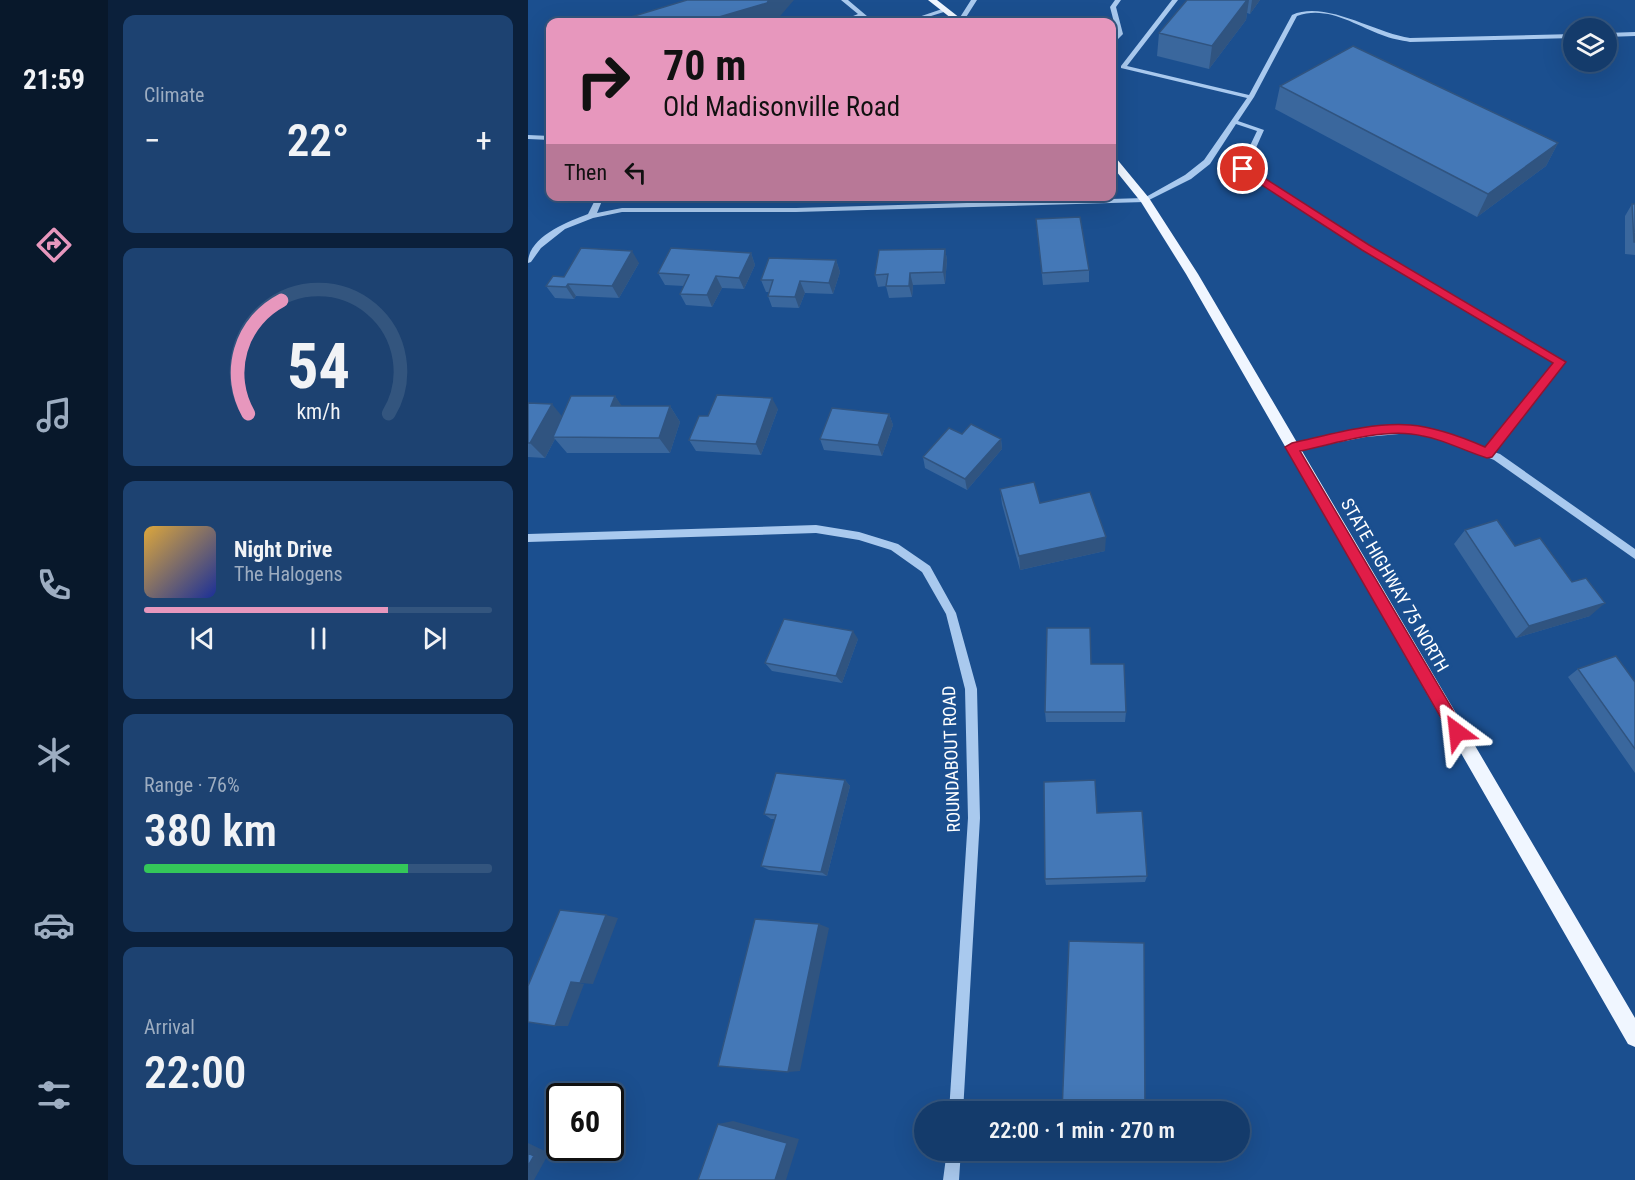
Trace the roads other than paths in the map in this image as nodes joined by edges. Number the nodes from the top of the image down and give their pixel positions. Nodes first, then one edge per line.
1 (843, 0) edge
2 (932, 0) edge
3 (974, 0) edge
4 (1118, 0) edge
5 (1175, 0) edge
6 (945, 10) junction
7 (862, 15) junction
8 (854, 18) edge
9 (866, 18) edge
10 (920, 18) edge
11 (955, 18) edge
12 (963, 18) edge
13 (1116, 18) edge
14 (1116, 19) edge
15 (1617, 34) edge
16 (1635, 34) edge
17 (1563, 36) edge
18 (1116, 38) edge
19 (1251, 97) junction
20 (1235, 122) junction
21 (528, 137) edge
22 (546, 138) edge
23 (1116, 165) edge
24 (1145, 200) junction
25 (598, 201) edge
26 (1110, 201) edge
27 (1116, 201) edge
28 (591, 216) junction
29 (528, 260) edge
30 (1292, 447) junction
31 (1487, 453) junction
32 (528, 538) edge
33 (1635, 555) edge
34 (1635, 1037) edge
35 (957, 1101) edge
36 (953, 1161) edge
37 (951, 1180) edge

1 - 7 street
2 - 6 main road
3 - 12 street
4 - 13 street
5 - 19 street
6 - 10 street
6 - 11 main road
7 - 8 street
7 - 9 street
14 - 18 street
15 - 16 street
17 - 19 street
19 - 20 street
20 - 24 street
20 - 31 street
21 - 22 street
23 - 24 main road, STATE HIGHWAY 75 NORTH
24 - 27 street
24 - 30 main road, STATE HIGHWAY 75 NORTH
25 - 28 street
26 - 28 street
28 - 29 street
30 - 31 street
30 - 34 main road, STATE HIGHWAY 75 NORTH
31 - 33 street
32 - 35 street, ROUNDABOUT ROAD
36 - 37 street

